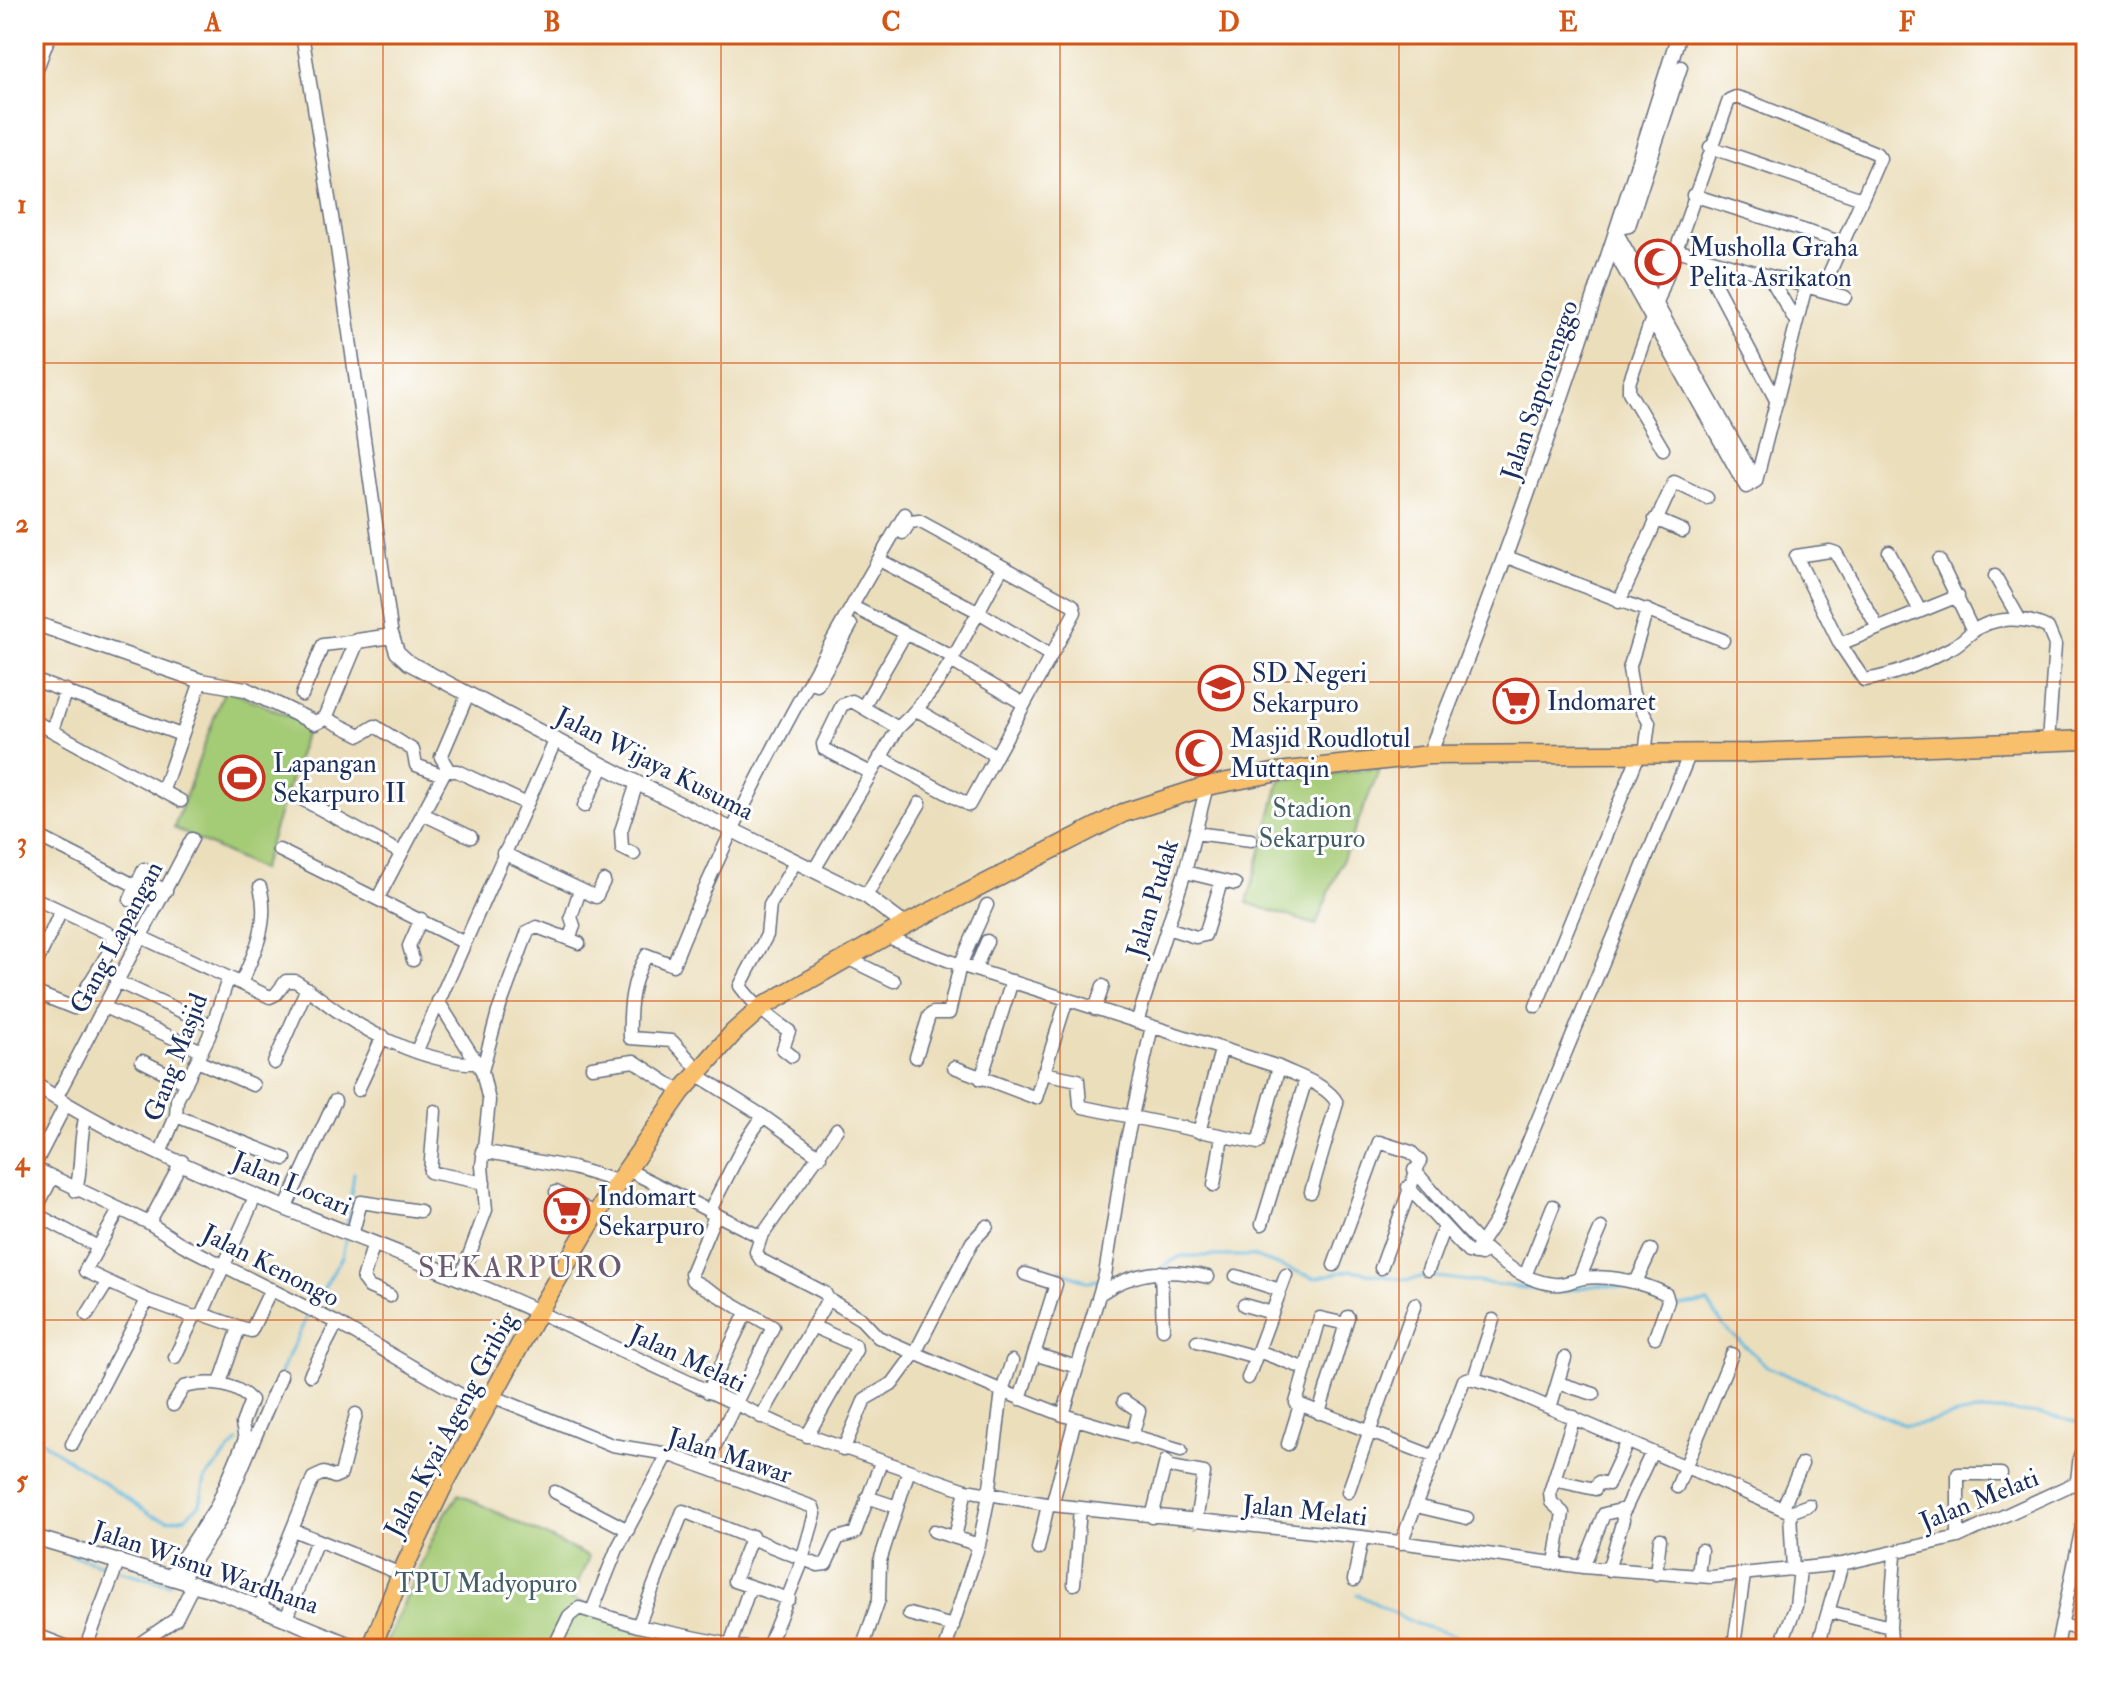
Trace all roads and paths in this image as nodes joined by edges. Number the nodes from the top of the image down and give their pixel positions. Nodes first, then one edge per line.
1 (50, 34) edge
2 (302, 34) edge
3 (1679, 34) edge
4 (37, 60) edge
5 (1681, 67) dead end
6 (34, 77) edge
7 (1668, 90) junction
8 (1710, 147) junction
9 (1693, 195) junction
10 (1862, 199) junction
11 (1616, 236) junction
12 (1840, 242) junction
13 (1676, 250) junction
14 (1700, 256) junction
15 (1769, 276) junction
16 (1806, 286) junction
17 (1822, 290) junction
18 (1845, 297) dead end
19 (1657, 306) junction
20 (1795, 320) junction
21 (1651, 321) junction
22 (1702, 397) junction
23 (1777, 402) junction
24 (1663, 449) dead end
25 (1707, 498) dead end
26 (905, 514) dead end
27 (1655, 519) junction
28 (1683, 531) dead end
29 (1889, 552) dead end
30 (1507, 557) junction
31 (1939, 560) dead end
32 (885, 563) junction
33 (1002, 568) junction
34 (1995, 576) dead end
35 (1958, 596) junction
36 (1619, 602) junction
37 (859, 610) junction
38 (1647, 610) junction
39 (977, 611) junction
40 (1920, 611) junction
41 (2020, 620) junction
42 (34, 623) edge
43 (1878, 628) junction
44 (1973, 631) junction
45 (905, 634) junction
46 (392, 636) junction
47 (1723, 640) dead end
48 (357, 641) junction
49 (1840, 644) junction
50 (1050, 655) junction
51 (952, 659) junction
52 (34, 680) edge
53 (201, 681) junction
54 (817, 685) dead end
55 (66, 690) junction
56 (468, 694) junction
57 (302, 695) dead end
58 (1024, 704) junction
59 (863, 707) junction
60 (917, 710) junction
61 (320, 720) junction
62 (34, 721) edge
63 (898, 728) junction
64 (52, 730) junction
65 (181, 735) junction
66 (556, 739) junction
67 (2086, 740) edge
68 (2048, 742) junction
69 (1690, 753) junction
70 (1642, 754) junction
71 (1429, 755) junction
72 (996, 756) junction
73 (880, 757) junction
74 (604, 765) junction
75 (445, 772) junction
76 (871, 773) junction
77 (637, 783) junction
78 (1207, 786) junction
79 (163, 790) junction
80 (298, 797) dead end
81 (181, 801) dead end
82 (920, 803) dead end
83 (527, 804) junction
84 (584, 806) dead end
85 (423, 814) junction
86 (732, 830) junction
87 (1195, 833) junction
88 (38, 836) edge
89 (471, 837) dead end
90 (192, 839) dead end
91 (1251, 840) dead end
92 (279, 850) dead end
93 (34, 852) edge
94 (401, 853) junction
95 (503, 853) junction
96 (634, 854) dead end
97 (796, 861) junction
98 (814, 870) junction
99 (1185, 872) junction
100 (140, 877) junction
101 (604, 881) dead end
102 (1221, 882) junction
103 (1235, 884) dead end
104 (260, 887) dead end
105 (580, 890) junction
106 (166, 891) junction
107 (866, 896) junction
108 (34, 898) edge
109 (378, 898) junction
110 (130, 900) dead end
111 (987, 905) dead end
112 (61, 911) junction
113 (421, 919) junction
114 (905, 925) junction
115 (1167, 928) junction
116 (139, 936) junction
117 (885, 936) junction
118 (987, 941) dead end
119 (465, 943) junction
120 (847, 958) junction
121 (413, 960) dead end
122 (960, 965) junction
123 (34, 968) edge
124 (975, 969) junction
125 (116, 981) junction
126 (234, 981) junction
127 (894, 981) dead end
128 (1012, 981) junction
129 (1103, 986) dead end
130 (307, 988) junction
131 (34, 992) edge
132 (1067, 999) junction
133 (438, 1001) junction
134 (1536, 1006) dead end
135 (104, 1007) junction
136 (762, 1007) junction
137 (1095, 1009) junction
138 (1137, 1022) junction
139 (213, 1026) junction
140 (1152, 1026) junction
141 (383, 1036) junction
142 (417, 1050) junction
143 (1221, 1050) junction
144 (199, 1056) junction
145 (792, 1056) dead end
146 (916, 1057) dead end
147 (142, 1061) dead end
148 (274, 1063) dead end
149 (480, 1067) junction
150 (592, 1067) dead end
151 (954, 1067) dead end
152 (1279, 1067) junction
153 (697, 1072) junction
154 (1043, 1073) junction
155 (981, 1079) junction
156 (1306, 1079) junction
157 (186, 1083) junction
158 (34, 1084) edge
159 (253, 1085) dead end
160 (358, 1090) dead end
161 (681, 1092) junction
162 (61, 1101) junction
163 (335, 1101) dead end
164 (435, 1111) dead end
165 (86, 1115) junction
166 (1133, 1115) junction
167 (176, 1116) junction
168 (763, 1116) junction
169 (837, 1129) dead end
170 (1199, 1132) junction
171 (1222, 1136) junction
172 (161, 1151) junction
173 (482, 1151) junction
174 (820, 1157) junction
175 (285, 1159) dead end
176 (182, 1161) junction
177 (34, 1167) edge
178 (1414, 1170) junction
179 (622, 1175) junction
180 (52, 1178) junction
181 (484, 1183) junction
182 (1214, 1185) dead end
183 (1408, 1187) junction
184 (76, 1191) junction
185 (556, 1192) dead end
186 (1311, 1192) dead end
187 (255, 1197) junction
188 (1553, 1206) dead end
189 (286, 1207) junction
190 (119, 1210) junction
191 (420, 1211) dead end
192 (596, 1214) junction
193 (712, 1214) junction
194 (149, 1223) junction
195 (1262, 1224) dead end
196 (987, 1226) dead end
197 (1444, 1227) junction
198 (1601, 1228) dead end
199 (349, 1234) junction
200 (761, 1237) junction
201 (374, 1243) junction
202 (98, 1247) junction
203 (1478, 1249) junction
204 (1651, 1250) dead end
205 (222, 1264) junction
206 (1334, 1265) dead end
207 (1381, 1268) dead end
208 (1428, 1270) dead end
209 (1161, 1272) junction
210 (1025, 1274) dead end
211 (1286, 1275) dead end
212 (1236, 1276) dead end
213 (1525, 1276) junction
214 (461, 1277) junction
215 (1208, 1277) dead end
216 (1579, 1279) junction
217 (1636, 1282) junction
218 (107, 1283) junction
219 (1102, 1285) junction
220 (271, 1289) junction
221 (1280, 1290) junction
222 (390, 1296) dead end
223 (828, 1299) junction
224 (147, 1300) junction
225 (1415, 1304) dead end
226 (1244, 1305) dead end
227 (538, 1312) junction
228 (746, 1313) junction
229 (1272, 1313) junction
230 (87, 1315) dead end
231 (198, 1316) junction
232 (1493, 1320) dead end
233 (337, 1323) junction
234 (812, 1326) junction
235 (239, 1328) junction
236 (1163, 1329) dead end
237 (1655, 1337) dead end
238 (1197, 1341) dead end
239 (915, 1353) junction
240 (1034, 1354) junction
241 (1257, 1354) junction
242 (1732, 1354) dead end
243 (175, 1357) dead end
244 (1565, 1358) dead end
245 (1012, 1361) dead end
246 (1077, 1367) junction
247 (1306, 1369) junction
248 (310, 1375) dead end
249 (281, 1376) dead end
250 (1248, 1378) dead end
251 (1474, 1378) junction
252 (220, 1383) junction
253 (1558, 1383) junction
254 (1002, 1391) junction
255 (708, 1392) junction
256 (1594, 1394) dead end
257 (1020, 1399) junction
258 (1124, 1401) dead end
259 (488, 1402) junction
260 (173, 1405) dead end
261 (1300, 1405) junction
262 (736, 1406) junction
263 (1550, 1408) junction
264 (1319, 1413) junction
265 (356, 1414) dead end
266 (761, 1417) junction
267 (1574, 1417) junction
268 (1069, 1418) junction
269 (1367, 1432) junction
270 (807, 1436) junction
271 (1132, 1437) junction
272 (249, 1438) junction
273 (1628, 1441) junction
274 (72, 1444) dead end
275 (1288, 1444) dead end
276 (843, 1450) junction
277 (1652, 1452) junction
278 (668, 1454) junction
279 (2080, 1455) dead end
280 (1435, 1457) junction
281 (881, 1462) junction
282 (1802, 1464) dead end
283 (705, 1466) junction
284 (1165, 1466) junction
285 (1685, 1469) junction
286 (908, 1473) junction
287 (2001, 1474) dead end
288 (2082, 1479) edge
289 (1554, 1480) junction
290 (1677, 1487) dead end
291 (966, 1490) junction
292 (555, 1492) dead end
293 (1348, 1492) dead end
294 (989, 1495) junction
295 (867, 1497) junction
296 (1050, 1505) junction
297 (1809, 1505) dead end
298 (1416, 1506) junction
299 (897, 1507) junction
300 (1080, 1508) junction
301 (1787, 1510) junction
302 (1622, 1511) junction
303 (1152, 1517) junction
304 (1467, 1518) dead end
305 (1196, 1521) junction
306 (293, 1530) junction
307 (628, 1530) junction
308 (934, 1531) dead end
309 (752, 1536) junction
310 (34, 1537) edge
311 (955, 1537) junction
312 (1362, 1537) junction
313 (1958, 1537) junction
314 (1660, 1539) dead end
315 (317, 1540) junction
316 (1401, 1543) junction
317 (979, 1545) junction
318 (1038, 1549) dead end
319 (1701, 1550) dead end
320 (1895, 1554) junction
321 (802, 1557) junction
322 (1555, 1563) junction
323 (1842, 1564) junction
324 (116, 1566) junction
325 (1583, 1567) junction
326 (1797, 1569) junction
327 (1608, 1570) junction
328 (401, 1574) junction
329 (1656, 1574) junction
330 (1744, 1575) junction
331 (1698, 1576) junction
332 (180, 1578) junction
333 (1354, 1580) dead end
334 (1074, 1584) dead end
335 (750, 1587) junction
336 (789, 1599) junction
337 (261, 1606) junction
338 (592, 1611) junction
339 (1830, 1612) junction
340 (909, 1614) dead end
341 (287, 1616) junction
342 (2062, 1625) junction
343 (638, 1626) junction
344 (953, 1626) junction
345 (1890, 1627) junction
346 (2086, 1631) edge
347 (34, 1634) edge
348 (1735, 1638) dead end
349 (730, 1645) junction
350 (73, 1649) edge
351 (85, 1649) edge
352 (138, 1649) edge
353 (360, 1649) edge
354 (371, 1649) edge
355 (553, 1649) edge
356 (751, 1649) edge
357 (767, 1649) edge
358 (862, 1649) edge
359 (945, 1649) edge
360 (1779, 1649) edge
361 (1817, 1649) edge
362 (1905, 1649) edge
363 (2061, 1649) edge

1 - 4 street
2 - 46 street
3 - 7 street, Jalan Saptorenggo
4 - 6 street
5 - 7 street
7 - 11 street, Jalan Saptorenggo
8 - 9 street
8 - 10 street
8 - 10 street
9 - 12 street
9 - 13 street
10 - 12 street
11 - 19 street
11 - 21 street
11 - 30 street, Jalan Saptorenggo
12 - 17 street
13 - 14 street
13 - 19 street
14 - 15 street
14 - 23 street
15 - 16 street
15 - 20 street
16 - 17 street
16 - 20 street
17 - 18 street
19 - 21 street
19 - 22 street
20 - 23 street
21 - 22 street
21 - 24 street
22 - 23 street
25 - 27 street
26 - 86 street
27 - 28 street
27 - 36 street
29 - 40 street
30 - 36 street
30 - 71 street, Jalan Saptorenggo
31 - 35 street
32 - 33 street
32 - 37 street
32 - 39 street
33 - 39 street
33 - 50 street
34 - 41 street
35 - 40 street
35 - 44 street
36 - 38 street
37 - 45 street
37 - 54 street
38 - 47 street
38 - 70 street
39 - 50 street
39 - 51 street
40 - 43 street
41 - 44 street
41 - 68 street
42 - 53 street
43 - 49 street
43 - 49 street
44 - 49 street
45 - 51 street
45 - 59 street
46 - 48 street
46 - 56 street, Jalan Wijaya Kusuma
48 - 57 street
48 - 61 street
50 - 58 street
51 - 58 street
51 - 60 street
52 - 55 street
53 - 61 street
53 - 65 street
55 - 64 street
55 - 65 street
56 - 66 street, Jalan Wijaya Kusuma
56 - 75 street
58 - 72 street
59 - 63 street
59 - 76 street
60 - 63 street
60 - 72 street
61 - 75 street
62 - 64 street
63 - 73 street
64 - 79 street
65 - 79 street
66 - 74 street, Jalan Wijaya Kusuma
66 - 83 street
67 - 68 main road, Jalan Kyai Ageng Gribig
68 - 69 main road, Jalan Kyai Ageng Gribig
69 - 70 main road, Jalan Kyai Ageng Gribig
69 - 203 street
70 - 71 main road, Jalan Kyai Ageng Gribig
70 - 134 street
71 - 78 main road, Jalan Kyai Ageng Gribig
72 - 73 street
73 - 76 street
74 - 77 street, Jalan Wijaya Kusuma
74 - 84 street
75 - 83 street
75 - 85 street
76 - 98 street
77 - 86 street, Jalan Wijaya Kusuma
77 - 96 street
78 - 87 street, Jalan Pudak
78 - 114 main road, Jalan Kyai Ageng Gribig
79 - 81 street
80 - 94 street
82 - 107 street
83 - 95 street
85 - 89 street
85 - 94 street
86 - 97 street, Jalan Wijaya Kusuma
86 - 153 street
87 - 91 street
87 - 99 street, Jalan Pudak
88 - 93 street
88 - 100 street
90 - 106 street, Gang Lapangan
92 - 109 street
94 - 109 street
95 - 105 street
95 - 119 street
97 - 98 street, Jalan Wijaya Kusuma
97 - 136 street
98 - 107 street, Jalan Wijaya Kusuma
99 - 102 street
99 - 115 street, Jalan Pudak
100 - 106 street
100 - 110 street
101 - 105 street
102 - 103 street
102 - 115 street
104 - 126 street, Gang Masjid
105 - 149 street
106 - 116 street, Gang Lapangan
107 - 114 street, Jalan Wijaya Kusuma
108 - 112 street
109 - 113 street
111 - 122 street
112 - 123 street
112 - 131 street
113 - 119 street
113 - 121 street
114 - 117 main road, Jalan Kyai Ageng Gribig
115 - 138 street, Jalan Pudak
116 - 125 street, Gang Lapangan
116 - 126 street
117 - 120 main road, Jalan Kyai Ageng Gribig
117 - 122 street
118 - 124 street
119 - 133 street
120 - 127 street
120 - 136 main road, Jalan Kyai Ageng Gribig
122 - 124 street
122 - 146 street
124 - 128 street
125 - 135 street, Gang Lapangan
125 - 139 street
126 - 130 street
126 - 139 street, Gang Masjid
128 - 132 street
128 - 155 street
129 - 137 street
130 - 141 street
130 - 148 street
132 - 137 street
132 - 154 street
133 - 142 street
133 - 149 street
135 - 144 street
135 - 162 street, Gang Lapangan
136 - 145 street
136 - 153 main road, Jalan Kyai Ageng Gribig
137 - 138 street
138 - 140 street
139 - 144 street, Gang Masjid
140 - 143 street
140 - 166 street
141 - 142 street
141 - 160 street
142 - 149 street
143 - 152 street
143 - 170 street
144 - 157 street, Gang Masjid
144 - 159 street
147 - 157 street
149 - 173 street
150 - 161 street
151 - 155 street
152 - 156 street
152 - 171 street
153 - 161 main road, Jalan Kyai Ageng Gribig
153 - 168 street
154 - 155 street
154 - 166 street
156 - 186 street
156 - 195 street
157 - 167 street, Gang Masjid
158 - 162 street, Jalan Locari
161 - 179 main road, Jalan Kyai Ageng Gribig
162 - 165 street, Jalan Locari
162 - 177 street, Gang Lapangan
163 - 189 street
164 - 181 street
165 - 172 street, Jalan Locari
165 - 184 street
166 - 170 street
166 - 219 street
167 - 172 street, Gang Masjid
167 - 175 street
168 - 174 street
168 - 193 street
169 - 174 street
170 - 171 street
171 - 182 street
172 - 176 street, Jalan Locari
173 - 179 street
173 - 181 street
174 - 200 street
176 - 187 street, Jalan Locari
176 - 194 street
177 - 180 street, Jalan Kenongo
178 - 183 street
178 - 203 street
178 - 206 street
179 - 192 main road, Jalan Kyai Ageng Gribig
179 - 193 street
180 - 184 street, Jalan Kenongo
180 - 202 street
181 - 214 street
183 - 197 street
183 - 207 street
184 - 190 street, Jalan Kenongo
185 - 192 street
187 - 189 street, Jalan Locari
187 - 205 street
188 - 213 street
189 - 199 street, Jalan Locari
190 - 194 street, Jalan Kenongo
190 - 202 street
191 - 199 street
192 - 227 main road, Jalan Kyai Ageng Gribig
193 - 200 street
193 - 228 street
194 - 205 street, Jalan Kenongo
196 - 239 street
197 - 203 street
197 - 208 street
198 - 216 street
199 - 201 street, Jalan Locari
200 - 223 street
201 - 214 street, Jalan Locari
201 - 222 street
202 - 218 street
203 - 213 street
204 - 217 street
205 - 220 street, Jalan Kenongo
205 - 231 street
209 - 215 street
209 - 219 street
209 - 236 street
210 - 240 street
211 - 221 street
212 - 221 street
213 - 216 street
214 - 227 street, Jalan Locari
216 - 217 street
217 - 237 street
218 - 224 street
218 - 230 street
219 - 246 street
220 - 233 street, Jalan Kenongo
220 - 235 street
221 - 229 street
223 - 234 street
223 - 239 street
224 - 231 street
224 - 274 street
225 - 269 street
226 - 229 street
227 - 255 street, Jalan Melati
227 - 259 main road, Jalan Kyai Ageng Gribig
228 - 255 street
228 - 262 street
229 - 241 street
231 - 235 street
231 - 243 street
232 - 251 street
233 - 248 street
233 - 259 street, Jalan Kenongo
234 - 266 street
234 - 270 street
235 - 252 street
238 - 241 street
239 - 254 street
239 - 276 street
240 - 246 street
240 - 257 street
241 - 247 street
241 - 250 street
242 - 285 street
244 - 253 street
245 - 254 street
246 - 268 street
247 - 261 street
247 - 264 street
249 - 272 street
251 - 263 street
251 - 280 street
252 - 260 street
252 - 272 street
253 - 256 street
253 - 263 street
254 - 257 street
254 - 294 street
255 - 262 street, Jalan Melati
257 - 268 street
258 - 271 street
259 - 278 street, Jalan Mawar
259 - 328 main road, Jalan Kyai Ageng Gribig
261 - 264 street
261 - 275 street
262 - 266 street, Jalan Melati
262 - 283 street
263 - 267 street
264 - 269 street
265 - 306 street
266 - 270 street, Jalan Melati
267 - 273 street
267 - 289 street
268 - 271 street
268 - 296 street
269 - 280 street
269 - 293 street
270 - 276 street, Jalan Melati
271 - 284 street
272 - 332 street
273 - 277 street
273 - 289 street
276 - 281 street, Jalan Melati
277 - 285 street
277 - 302 street
278 - 283 street, Jalan Mawar
278 - 307 street
279 - 288 street
280 - 298 street
281 - 286 street, Jalan Melati
281 - 295 street
282 - 301 street
283 - 321 street, Jalan Mawar
284 - 303 street
284 - 305 street
285 - 290 street
285 - 301 street
286 - 291 street, Jalan Melati
286 - 299 street
287 - 313 street
288 - 313 street, Jalan Melati
288 - 342 street
289 - 322 street
291 - 294 street, Jalan Melati
291 - 311 street
292 - 307 street
294 - 296 street, Jalan Melati
294 - 317 street
295 - 299 street
295 - 321 street
296 - 300 street, Jalan Melati
296 - 318 street
297 - 301 street
298 - 304 street
298 - 316 street
299 - 358 street
300 - 303 street, Jalan Melati
300 - 334 street
301 - 326 street
302 - 325 street
302 - 327 street
303 - 305 street, Jalan Melati
305 - 312 street, Jalan Melati
306 - 315 street
306 - 337 street
307 - 338 street
308 - 311 street
309 - 321 street
309 - 335 street
309 - 343 street
310 - 324 street, Jalan Wisnu Wardhana
311 - 317 street
312 - 316 street, Jalan Melati
312 - 333 street
313 - 320 street, Jalan Melati
314 - 329 street
315 - 328 street
315 - 341 street
316 - 322 street, Jalan Melati
317 - 344 street
319 - 331 street
320 - 323 street, Jalan Melati
320 - 345 street
321 - 336 street, Jalan Mawar
322 - 325 street, Jalan Melati
323 - 326 street, Jalan Melati
323 - 339 street
324 - 332 street, Jalan Wisnu Wardhana
324 - 351 street
325 - 327 street, Jalan Melati
326 - 330 street, Jalan Melati
326 - 360 street
327 - 329 street, Jalan Melati
328 - 354 main road, Jalan Kyai Ageng Gribig
329 - 331 street, Jalan Melati
330 - 331 street, Jalan Melati
330 - 348 street
332 - 337 street, Jalan Wisnu Wardhana
332 - 352 street
335 - 336 street
335 - 349 street
336 - 357 street, Jalan Mawar
337 - 341 street, Jalan Wisnu Wardhana
338 - 343 street
338 - 355 street
339 - 345 street
339 - 361 street
340 - 344 street
341 - 353 street, Jalan Wisnu Wardhana
342 - 346 street
342 - 363 street
343 - 349 street
344 - 359 street
345 - 362 street
347 - 350 street
349 - 356 street

